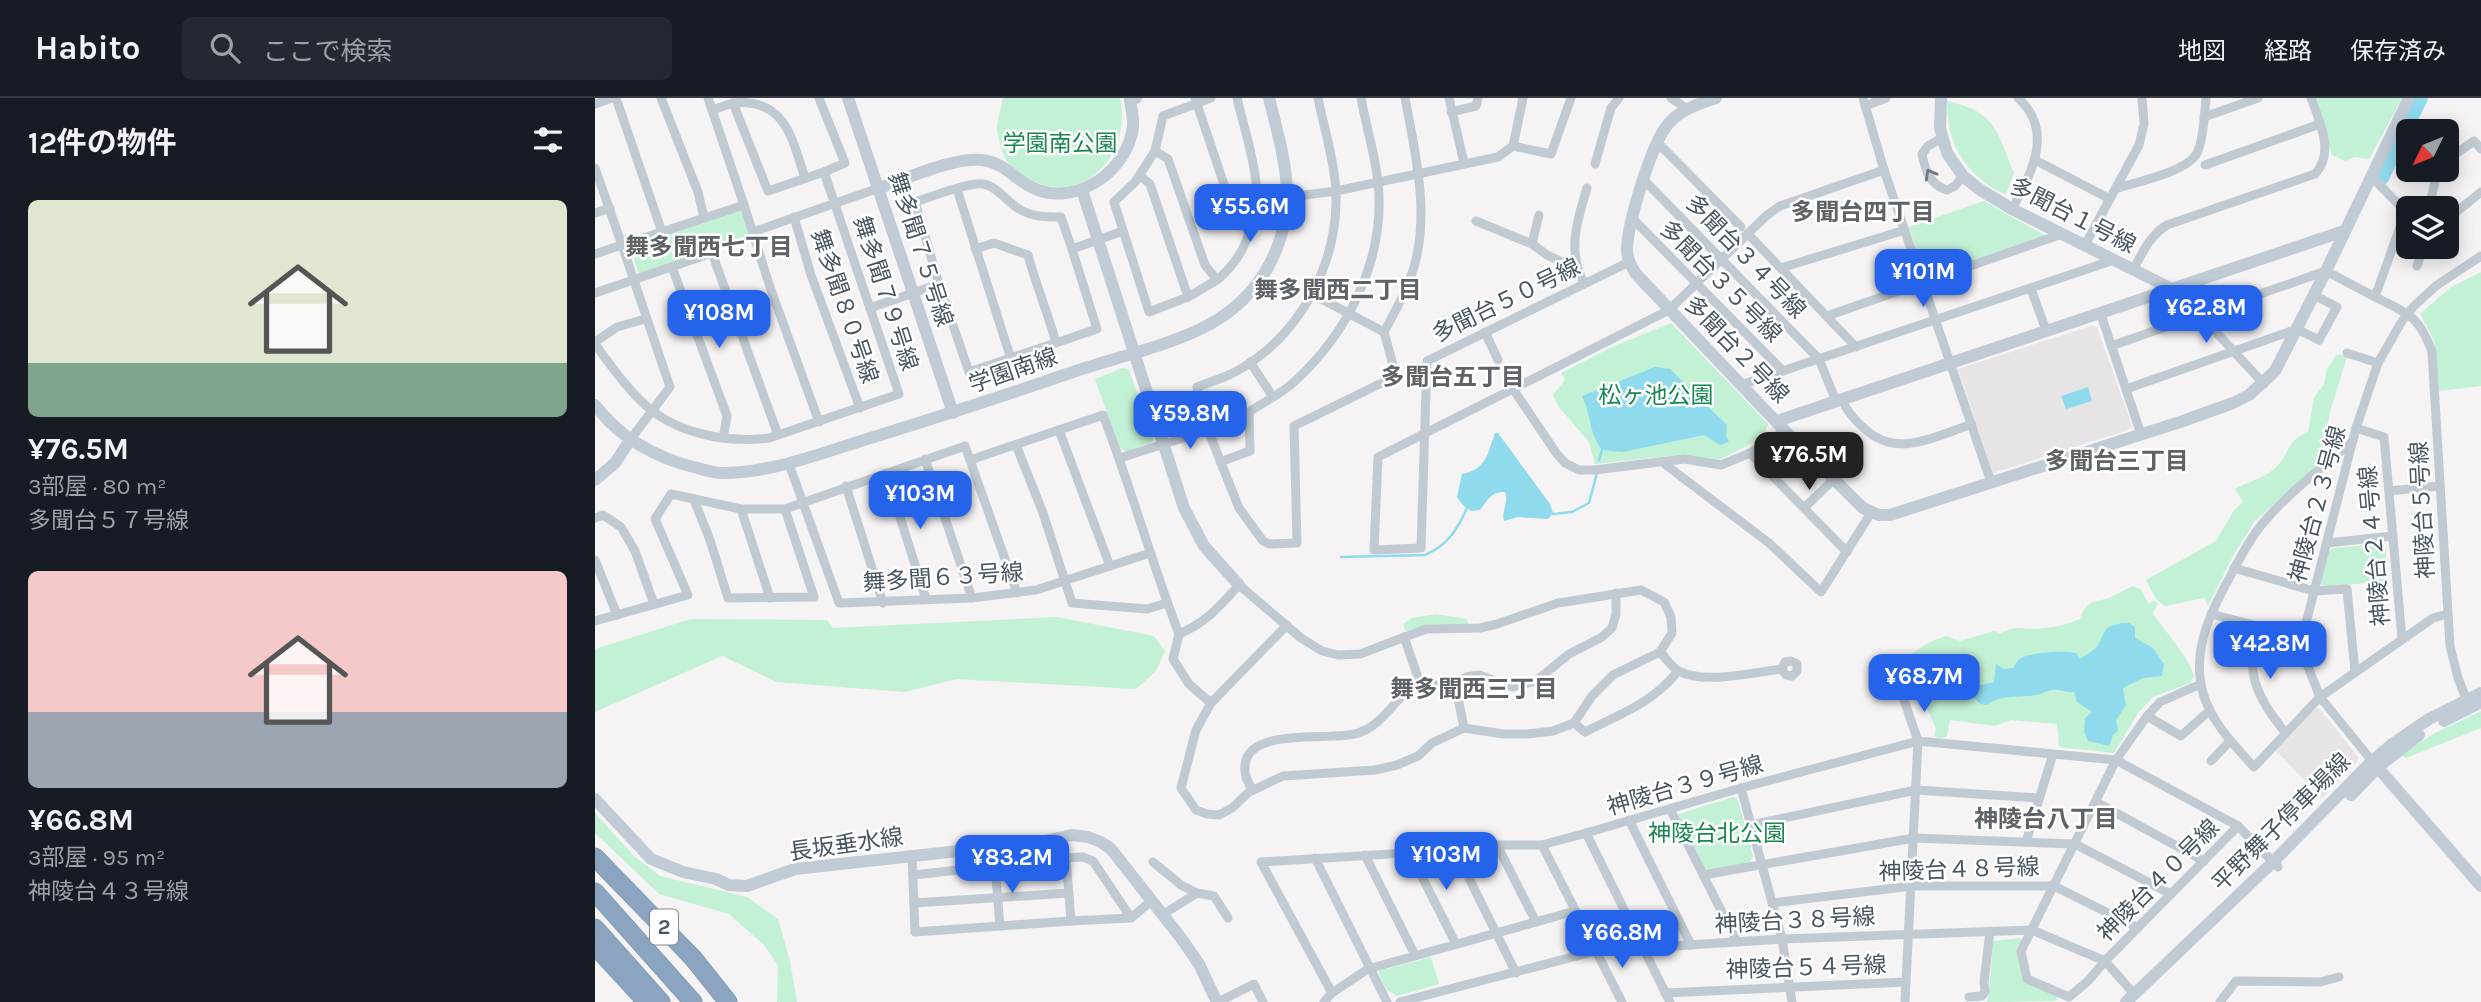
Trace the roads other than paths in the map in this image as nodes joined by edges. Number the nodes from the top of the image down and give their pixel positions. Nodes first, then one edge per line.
1 (614, 98) edge
2 (661, 98) edge
3 (708, 98) edge
4 (819, 98) edge
5 (848, 98) edge
6 (1211, 98) edge
7 (1237, 98) edge
8 (1269, 98) edge
9 (1318, 98) edge
10 (1361, 98) edge
11 (1405, 98) edge
12 (1449, 98) edge
13 (1478, 98) edge
14 (1523, 98) edge
15 (1571, 98) edge
16 (1619, 98) edge
17 (1671, 98) edge
18 (1716, 98) edge
19 (1886, 98) edge
20 (1941, 98) edge
21 (2018, 98) edge
22 (2034, 98) edge
23 (2142, 98) edge
24 (2206, 98) edge
25 (2255, 98) edge
26 (2311, 98) edge
27 (2409, 98) edge
28 (1132, 99) edge
29 (1195, 100) edge
30 (1864, 102) edge
31 (733, 103) junction
32 (595, 104) edge
33 (2026, 105) junction
34 (1686, 108) junction
35 (712, 110) junction
36 (1451, 112) junction
37 (2204, 117) junction
38 (2405, 119) edge
39 (2320, 124) junction
40 (1942, 138) junction
41 (1658, 143) junction
42 (2396, 143) edge
43 (1513, 146) junction
44 (2481, 149) edge
45 (1155, 151) junction
46 (2459, 152) edge
47 (2035, 160) junction
48 (1464, 163) junction
49 (1595, 164) dead end
50 (2205, 165) dead end
51 (595, 167) edge
52 (1884, 170) junction
53 (824, 172) junction
54 (1419, 173) junction
55 (1140, 176) junction
56 (1963, 176) junction
57 (2371, 176) junction
58 (805, 178) junction
59 (1644, 180) junction
60 (1378, 182) junction
61 (879, 188) junction
62 (957, 188) junction
63 (1587, 188) dead end
64 (2118, 188) junction
65 (1082, 190) junction
66 (1336, 191) junction
67 (2481, 192) edge
68 (1289, 197) junction
69 (2110, 199) junction
70 (835, 203) junction
71 (744, 205) junction
72 (610, 208) junction
73 (2012, 209) junction
74 (2459, 210) edge
75 (595, 213) edge
76 (1539, 215) dead end
77 (794, 217) junction
78 (703, 218) junction
79 (1633, 219) junction
80 (1476, 221) dead end
81 (1249, 229) junction
82 (1905, 230) junction
83 (1123, 231) junction
84 (1745, 231) junction
85 (2344, 231) junction
86 (662, 232) junction
87 (753, 232) junction
88 (2063, 234) junction
89 (1099, 240) junction
90 (622, 244) junction
91 (1532, 244) junction
92 (2085, 245) junction
93 (975, 249) junction
94 (1072, 249) junction
95 (595, 254) edge
96 (2481, 256) edge
97 (1723, 258) junction
98 (2419, 259) edge
99 (2114, 260) junction
100 (1629, 262) junction
101 (2417, 266) dead end
102 (672, 267) junction
103 (1781, 268) junction
104 (1577, 269) junction
105 (2133, 270) junction
106 (2326, 271) junction
107 (633, 279) junction
108 (1217, 279) junction
109 (1923, 282) junction
110 (1584, 283) junction
111 (1697, 283) junction
112 (939, 284) junction
113 (2173, 288) junction
114 (2031, 289) junction
115 (595, 293) edge
116 (912, 293) junction
117 (1312, 293) junction
118 (2314, 295) junction
119 (2375, 297) junction
120 (1188, 298) junction
121 (870, 308) junction
122 (1669, 310) junction
123 (2100, 312) junction
124 (1349, 314) junction
125 (2408, 314) junction
126 (1827, 316) junction
127 (2202, 316) junction
128 (645, 319) junction
129 (1936, 320) junction
130 (2297, 329) junction
131 (2046, 330) junction
132 (1384, 332) junction
133 (1485, 332) junction
134 (595, 343) edge
135 (1056, 343) junction
136 (1856, 346) junction
137 (2111, 346) junction
138 (1134, 351) junction
139 (2234, 351) junction
140 (2347, 353) dead end
141 (1011, 359) junction
142 (1819, 359) junction
143 (1499, 360) dead end
144 (1951, 361) junction
145 (1250, 362) junction
146 (2378, 363) junction
147 (1783, 371) junction
148 (2264, 384) junction
149 (1741, 385) junction
150 (1512, 387) junction
151 (2126, 388) junction
152 (1273, 397) junction
153 (1839, 400) junction
154 (595, 405) edge
155 (860, 408) junction
156 (652, 411) junction
157 (953, 413) junction
158 (819, 422) junction
159 (1972, 424) junction
160 (1781, 426) junction
161 (2356, 428) junction
162 (1059, 430) junction
163 (1208, 430) junction
164 (1424, 433) junction
165 (778, 435) junction
166 (2141, 435) junction
167 (723, 438) junction
168 (631, 440) junction
169 (2353, 441) junction
170 (1163, 444) junction
171 (1016, 445) junction
172 (1750, 453) junction
173 (1120, 458) junction
174 (925, 459) junction
175 (970, 460) junction
176 (1220, 462) junction
177 (1662, 462) junction
178 (789, 464) junction
179 (885, 473) junction
180 (1834, 479) junction
181 (595, 480) edge
182 (1991, 482) junction
183 (846, 486) junction
184 (2440, 486) junction
185 (2389, 491) junction
186 (694, 500) junction
187 (803, 501) junction
188 (1804, 508) junction
189 (741, 509) junction
190 (785, 509) junction
191 (1871, 513) junction
192 (595, 519) edge
193 (2393, 536) junction
194 (2326, 543) junction
195 (1847, 552) junction
196 (1150, 553) junction
197 (595, 560) edge
198 (1110, 566) junction
199 (2234, 568) junction
200 (1066, 582) junction
201 (1239, 585) junction
202 (2313, 591) junction
203 (1017, 593) junction
204 (1616, 593) junction
205 (972, 597) junction
206 (770, 598) junction
207 (926, 599) junction
208 (883, 603) junction
209 (1167, 603) junction
210 (654, 604) junction
211 (2211, 614) junction
212 (2447, 614) junction
213 (617, 615) junction
214 (595, 621) edge
215 (1287, 625) junction
216 (2257, 626) junction
217 (1179, 634) junction
218 (1404, 636) junction
219 (2304, 638) junction
220 (2402, 639) junction
221 (1660, 652) junction
222 (1782, 669) dead end
223 (1678, 671) junction
224 (2355, 672) junction
225 (1420, 684) junction
226 (2201, 684) junction
227 (1450, 691) junction
228 (2481, 693) edge
229 (1903, 697) dead end
230 (2320, 697) junction
231 (1211, 703) junction
232 (2472, 703) edge
233 (2210, 710) junction
234 (2147, 716) junction
235 (1574, 723) junction
236 (1464, 728) junction
237 (2286, 733) junction
238 (1918, 741) junction
239 (2230, 741) junction
240 (2053, 754) junction
241 (2116, 760) junction
242 (2211, 761) dead end
243 (2375, 764) junction
244 (1741, 788) junction
245 (1253, 790) junction
246 (1916, 790) junction
247 (2039, 797) junction
248 (595, 799) edge
249 (2096, 802) junction
250 (1670, 809) junction
251 (1629, 820) junction
252 (1751, 825) junction
253 (2238, 826) junction
254 (1586, 833) junction
255 (1914, 838) junction
256 (2026, 842) junction
257 (2075, 844) junction
258 (1497, 845) junction
259 (1542, 845) junction
260 (1455, 850) junction
261 (1410, 853) junction
262 (1365, 855) junction
263 (912, 856) junction
264 (595, 857) edge
265 (1066, 858) junction
266 (1314, 858) junction
267 (2204, 861) junction
268 (1153, 862) dead end
269 (1761, 864) junction
270 (2276, 865) junction
271 (995, 866) junction
272 (595, 870) edge
273 (913, 875) junction
274 (1703, 875) junction
275 (1912, 886) junction
276 (2054, 886) junction
277 (2481, 886) edge
278 (595, 892) edge
279 (1069, 893) junction
280 (1197, 893) junction
281 (2171, 894) junction
282 (998, 898) junction
283 (1150, 902) junction
284 (914, 903) junction
285 (1772, 903) junction
286 (595, 908) edge
287 (1576, 911) junction
288 (1162, 915) junction
289 (1131, 918) junction
290 (1228, 918) dead end
291 (1071, 921) junction
292 (1536, 922) junction
293 (1000, 926) junction
294 (595, 928) edge
295 (2138, 928) junction
296 (2032, 930) junction
297 (1990, 931) junction
298 (1495, 933) junction
299 (1909, 933) junction
300 (1781, 939) junction
301 (1737, 942) junction
302 (1456, 944) junction
303 (1691, 945) junction
304 (595, 946) edge
305 (1643, 948) junction
306 (1596, 951) junction
307 (1415, 956) junction
308 (2105, 961) junction
309 (1369, 969) junction
310 (1515, 973) junction
311 (2339, 977) dead end
312 (1906, 982) junction
313 (1789, 986) junction
314 (1332, 993) junction
315 (1665, 993) junction
316 (1969, 997) dead end
317 (671, 1000) edge
318 (2136, 1001) edge
319 (719, 1002) edge
320 (728, 1002) edge
321 (1217, 1002) edge
322 (1263, 1002) edge
323 (1324, 1002) edge
324 (1387, 1002) edge
325 (1400, 1002) edge
326 (1622, 1002) edge
327 (1670, 1002) edge
328 (1792, 1002) edge
329 (1905, 1002) edge
330 (2220, 1002) edge

1 - 32 street
1 - 86 street
2 - 78 street
3 - 35 street
4 - 53 street
5 - 61 street, 舞多聞７５号線
6 - 29 street
7 - 81 street
8 - 68 street, 学園南線
9 - 66 street
10 - 60 street
11 - 54 street
12 - 36 street
13 - 36 street
14 - 43 street
15 - 43 street
16 - 49 street
17 - 34 street
18 - 34 street
19 - 30 street
20 - 40 street, 多聞台１号線
21 - 33 street
22 - 33 street
23 - 64 street
24 - 37 street
25 - 37 street
26 - 39 street
27 - 38 street
28 - 65 street
29 - 45 street
29 - 81 street
30 - 52 street
31 - 35 street
31 - 58 street
31 - 58 street
33 - 47 street
34 - 41 street
35 - 71 street
36 - 48 street
37 - 64 street
39 - 50 street
39 - 105 street
40 - 56 street, 多聞台１号線
56 -> 40 street
41 - 59 street
41 - 84 street
42 - 57 street
43 - 48 street
44 - 46 street
45 - 55 street
45 - 108 street
47 - 69 street
47 - 73 street
48 - 54 street
51 - 72 street
52 - 82 street
52 - 84 street
53 - 58 street
53 - 70 street, 舞多聞７９号線
54 - 60 street
54 - 132 street
55 - 83 street
55 - 120 street
56 - 73 street, 多聞台１号線
57 - 85 street
57 - 119 street
59 - 79 street
59 - 97 street, 多聞台３４号線
60 - 66 street
60 - 124 street
61 - 65 street
61 - 70 street
61 - 116 street, 舞多聞７５号線
62 - 93 street
62 - 94 street
62 - 112 street
63 - 104 street
64 - 69 street
65 - 89 street
66 - 68 street
66 - 117 street
67 - 74 street
68 - 138 street, 学園南線
69 - 92 street
70 - 77 street
70 - 121 street, 舞多聞７９号線
71 - 78 street
71 - 87 street
72 - 75 street
72 - 90 street
73 - 88 street, 多聞台１号線
76 - 91 street
77 - 87 street
77 - 155 street, 舞多聞８０号線
78 - 86 street
79 - 100 street
79 - 111 street, 多聞台３５号線
80 - 91 street
81 - 108 street
82 - 103 street
82 - 109 street
83 - 89 street
83 - 120 street
84 - 97 street
84 - 103 street
85 - 106 street
85 - 113 street
86 - 90 street
87 - 158 street
88 - 92 street, 多聞台１号線
88 - 109 street
89 - 94 street
89 - 138 street
90 - 95 street
90 - 107 street
91 - 104 street
92 - 99 street, 多聞台１号線
93 - 135 street
93 - 141 street
94 - 135 street
96 - 125 street, 神陵台２３号線
97 - 111 street
97 - 142 street, 多聞台３４号線
98 - 101 street
99 - 105 street, 多聞台１号線
99 - 114 street
100 - 110 street, 多聞台５０号線
100 - 122 street, 多聞台２号線
102 - 107 street
102 - 165 street
102 - 167 street
103 - 126 street
104 - 110 street
105 - 113 street, 多聞台１号線
106 - 118 street
106 - 119 street
106 - 127 street
107 - 115 street
107 - 128 street
108 - 120 street
109 - 126 street
109 - 129 street
110 - 133 street, 多聞台５０号線
111 - 122 street
111 - 147 street, 多聞台３５号線
112 - 116 street
112 - 141 street
113 - 123 street
113 - 127 street
114 - 129 street
114 - 131 street
116 - 121 street
116 - 157 street, 舞多聞７５号線
117 - 124 street
117 - 145 street
118 - 130 street
118 - 130 street
119 - 125 street
121 - 155 street, 舞多聞７９号線
122 - 149 street, 多聞台２号線
122 - 150 street
123 - 131 street
123 - 137 street
124 - 132 street
124 - 152 street
125 - 146 street, 神陵台２３号線
125 - 184 street, 神陵台５号線
126 - 136 street
127 - 137 street
127 - 139 street
128 - 134 street
128 - 156 street
129 - 136 street
129 - 144 street
130 - 139 street
130 - 148 street
131 - 144 street
132 - 176 street
133 - 143 street
133 - 164 street, 多聞台５０号線
134 - 156 street, 舞多聞７９号線
135 - 141 street
136 - 142 street
137 - 151 street
138 - 157 street, 学園南線
138 - 170 street
139 - 148 street
139 - 151 street
140 - 146 street
142 - 147 street
142 - 153 street
144 - 153 street
144 - 159 street
145 - 152 street
145 - 163 street
146 - 161 street, 神陵台２３号線
147 - 149 street
148 - 166 street
149 - 160 street, 多聞台２号線
150 - 164 street
150 - 177 street
151 - 166 street
152 - 176 street
153 - 159 street
153 - 160 street
154 - 168 street, 学園南線
155 - 158 street, 舞多聞７９号線
156 - 167 street, 舞多聞７９号線
156 - 168 street
157 - 178 street, 学園南線
158 - 165 street, 舞多聞７９号線
159 - 182 street
160 - 172 street
160 - 180 street, 多聞台２号線
161 - 169 street, 神陵台２３号線
161 - 185 street, 神陵台２４号線
162 - 171 street
162 - 173 street
162 - 198 street
163 - 170 street
163 - 176 street
164 - 164 street
165 - 167 street, 舞多聞７９号線
166 - 182 street
168 - 178 street, 学園南線
168 - 181 street
169 - 194 street, 神陵台２３号線
169 - 199 street
170 - 173 street
170 - 201 street
171 - 175 street
171 - 200 street
172 - 177 street
172 - 188 street
173 - 196 street
174 - 175 street
174 - 179 street
174 - 205 street
175 - 203 street
177 - 195 street
178 - 187 street, 舞多聞６３号線
179 - 183 street
179 - 207 street
180 - 188 street
180 - 191 street, 多聞台２号線
182 - 191 street
183 - 187 street
183 - 208 street
184 - 185 street
184 - 212 street, 神陵台５号線
185 - 193 street, 神陵台２４号線
186 - 189 street
186 - 206 street
186 - 210 street
187 - 190 street
187 - 208 street, 舞多聞６３号線
188 - 195 street
189 - 190 street
189 - 206 street
190 - 206 street
191 - 195 street
192 - 210 street
193 - 194 street
193 - 220 street, 神陵台２４号線
194 - 202 street, 神陵台２３号線
196 - 198 street, 舞多聞６３号線
196 - 209 street
197 - 213 street
198 - 200 street, 舞多聞６３号線
199 - 202 street
199 - 211 street
200 - 203 street, 舞多聞６３号線
200 - 209 street
201 - 215 street
201 - 217 street
202 - 219 street, 神陵台２３号線
202 - 224 street
203 - 205 street, 舞多聞６３号線
204 - 218 street
204 - 221 street
204 - 227 street
205 - 207 street, 舞多聞６３号線
207 - 208 street, 舞多聞６３号線
209 - 217 street
210 - 213 street
211 - 216 street
211 - 226 street
212 - 220 street
212 - 232 street, 神陵台５号線
213 - 214 street
215 - 218 street
215 - 231 street
216 - 219 street
216 - 237 street
217 - 231 street
218 - 225 street
219 - 230 street, 神陵台２３号線
220 - 224 street
221 - 223 street
221 - 235 street
222 - 223 street
223 - 235 street
224 - 230 street
225 - 227 street
225 - 245 street
226 - 233 street
226 - 234 street
227 - 236 street
228 - 232 street, 平野舞子停車場線
229 - 238 street
230 - 237 street
230 - 243 street, 神陵台２３号線
231 - 245 street
232 - 243 street, 平野舞子停車場線
233 - 234 street
233 - 239 street
234 - 241 street
235 - 236 street
236 - 245 street
237 - 239 street
238 - 240 street, 神陵台３９号線
238 - 244 street, 神陵台３９号線
238 - 246 street
239 - 242 street
240 - 241 street, 神陵台３９号線
240 - 247 street
241 - 249 street
241 - 253 street, 神陵台３９号線
243 - 270 street, 平野舞子停車場線
243 - 277 street
244 - 250 street, 神陵台３９号線
244 - 252 street
246 - 247 street
246 - 252 street
246 - 255 street
247 - 256 street
248 - 263 street, 長坂垂水線
249 - 257 street
249 - 267 street
250 - 251 street, 神陵台３９号線
250 - 274 street
251 - 254 street, 神陵台３９号線
251 - 303 street
252 - 269 street
253 - 267 street, 神陵台４０号線
253 - 270 street, 神陵台３９号線
254 - 259 street
254 - 305 street, 神陵台３９号線
255 - 256 street
255 - 269 street
255 - 275 street
256 - 257 street
257 - 276 street
257 - 281 street
258 - 259 street
258 - 260 street
258 - 292 street
259 - 287 street
260 - 261 street
260 - 298 street
261 - 262 street
261 - 302 street
262 - 266 street
262 - 307 street
263 - 273 street
263 - 283 street, 長坂垂水線
264 - 320 highway, 2
265 - 271 street
265 - 279 street
265 - 289 street
266 - 309 street
266 - 314 street
267 - 281 street, 神陵台４０号線
268 - 280 street
269 - 274 street
269 - 285 street
270 - 318 street, 平野舞子停車場線
271 - 273 street
271 - 282 street
272 - 319 highway
273 - 284 street
274 - 301 street
275 - 276 street, 神陵台４８号線
275 - 285 street, 神陵台４８号線
275 - 299 street
276 - 295 street, 神陵台４８号線
276 - 296 street
278 - 317 highway
279 - 282 street
279 - 291 street
280 - 288 street
280 - 290 street
281 - 295 street, 神陵台４０号線
282 - 284 street
282 - 293 street
283 - 288 street, 長坂垂水線
283 - 289 street
284 - 293 street
285 - 300 street
286 - 317 highway
287 - 292 street
287 - 306 street
288 - 321 street, 長坂垂水線
289 - 291 street
291 - 293 street
292 - 298 street
294 - 317 highway
295 - 308 street, 神陵台４０号線
296 - 297 street, 神陵台３８号線
296 - 308 street, 神陵台３８号線
296 - 308 street, 神陵台４０号線
297 - 299 street, 神陵台３８号線
297 - 316 street
298 - 302 street
298 - 310 street
299 - 300 street, 神陵台３８号線
299 - 312 street
300 - 301 street, 神陵台３８号線
300 - 313 street
301 - 303 street, 神陵台３８号線
302 - 307 street
303 - 305 street, 神陵台３８号線
304 - 317 highway
305 - 306 street, 神陵台３８号線
305 - 315 street, 神陵台３９号線
306 - 310 street, 神陵台３８号線
306 - 326 street
307 - 309 street
308 - 318 street, 神陵台３８号線
309 - 314 street
309 - 324 street
310 - 325 street, 神陵台３８号線
311 - 330 street
312 - 313 street, 神陵台５４号線
312 - 329 street
313 - 315 street, 神陵台５４号線
313 - 328 street
314 - 323 street
315 - 327 street, 神陵台３９号線
321 - 322 street

